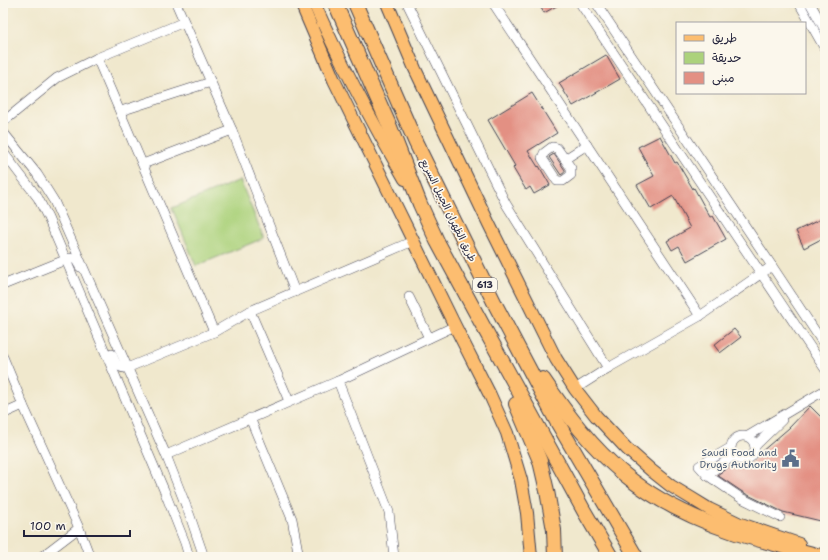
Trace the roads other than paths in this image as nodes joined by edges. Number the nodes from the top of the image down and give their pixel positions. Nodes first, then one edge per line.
1 (176, 3) edge
2 (300, 3) edge
3 (314, 3) edge
4 (335, 3) edge
5 (355, 3) edge
6 (387, 3) edge
7 (407, 3) edge
8 (493, 3) edge
9 (580, 3) edge
10 (596, 3) edge
11 (799, 3) edge
12 (810, 3) edge
13 (184, 22) junction
14 (825, 30) edge
15 (825, 49) edge
16 (97, 58) junction
17 (211, 82) junction
18 (121, 111) junction
19 (3, 122) edge
20 (232, 130) junction
21 (3, 132) edge
22 (587, 145) junction
23 (3, 152) edge
24 (565, 159) dead end
25 (143, 164) junction
26 (420, 204) junction
27 (413, 241) junction
28 (65, 259) junction
29 (772, 266) junction
30 (761, 273) junction
31 (89, 280) junction
32 (3, 285) edge
33 (295, 292) junction
34 (409, 297) dead end
35 (496, 306) junction
36 (250, 311) junction
37 (700, 316) junction
38 (91, 320) junction
39 (455, 326) junction
40 (483, 326) junction
41 (214, 332) junction
42 (429, 338) junction
43 (825, 346) edge
44 (3, 356) edge
45 (128, 368) junction
46 (608, 368) junction
47 (825, 369) edge
48 (338, 380) junction
49 (575, 389) junction
50 (825, 390) edge
51 (289, 401) junction
52 (23, 405) junction
53 (790, 412) junction
54 (3, 414) edge
55 (250, 418) junction
56 (748, 436) junction
57 (755, 446) junction
58 (732, 452) junction
59 (166, 455) junction
60 (707, 476) junction
61 (780, 517) dead end
62 (79, 528) junction
63 (825, 552) edge
64 (41, 557) edge
65 (90, 557) edge
66 (189, 557) edge
67 (204, 557) edge
68 (299, 557) edge
69 (394, 557) edge
70 (531, 557) edge
71 (555, 557) edge
72 (611, 557) edge
73 (636, 557) edge
74 (824, 557) edge

1 - 13 street
2 - 27 main road
3 - 26 main road
4 - 26 highway, طريق الظهران الجبيل السريع / 613
5 - 35 highway, طريق الظهران الجبيل السريع / 613
6 - 49 main road
7 - 46 street
8 - 22 street
9 - 30 street
10 - 29 street
11 - 15 street
12 - 14 street
13 - 16 street
13 - 17 street
16 - 18 street
16 - 19 street
17 - 18 street
17 - 20 street
18 - 25 street
20 - 25 street
20 - 33 street
21 - 31 street
22 - 24 street
22 - 37 street
23 - 28 street
25 - 41 street
26 - 40 highway, طريق الظهران الجبيل السريع / 613
27 - 33 street
27 - 39 main road
28 - 31 street
28 - 32 street
28 - 38 street
29 - 30 street
29 - 43 street
30 - 37 street
30 - 47 street
31 - 45 street
33 - 36 street
34 - 42 street
35 - 73 highway, طريق الظهران الجبيل السريع / 613
35 - 74 highway
36 - 41 street
36 - 51 street
37 - 46 street
38 - 45 street
38 - 66 street
39 - 42 street
39 - 70 main road
40 - 71 highway
40 - 72 highway, طريق الظهران الجبيل السريع / 613
41 - 45 street
42 - 48 street
44 - 52 street
45 - 59 street
46 - 49 street
48 - 51 street
48 - 69 street
49 - 63 main road
50 - 53 street
51 - 55 street
52 - 54 street
52 - 62 street
53 - 56 street
53 - 57 street
55 - 59 street
55 - 68 street
56 - 57 street
56 - 58 street
57 - 58 street
58 - 60 street
58 - 60 street
59 - 67 street
60 - 61 street
62 - 64 street
62 - 65 street

